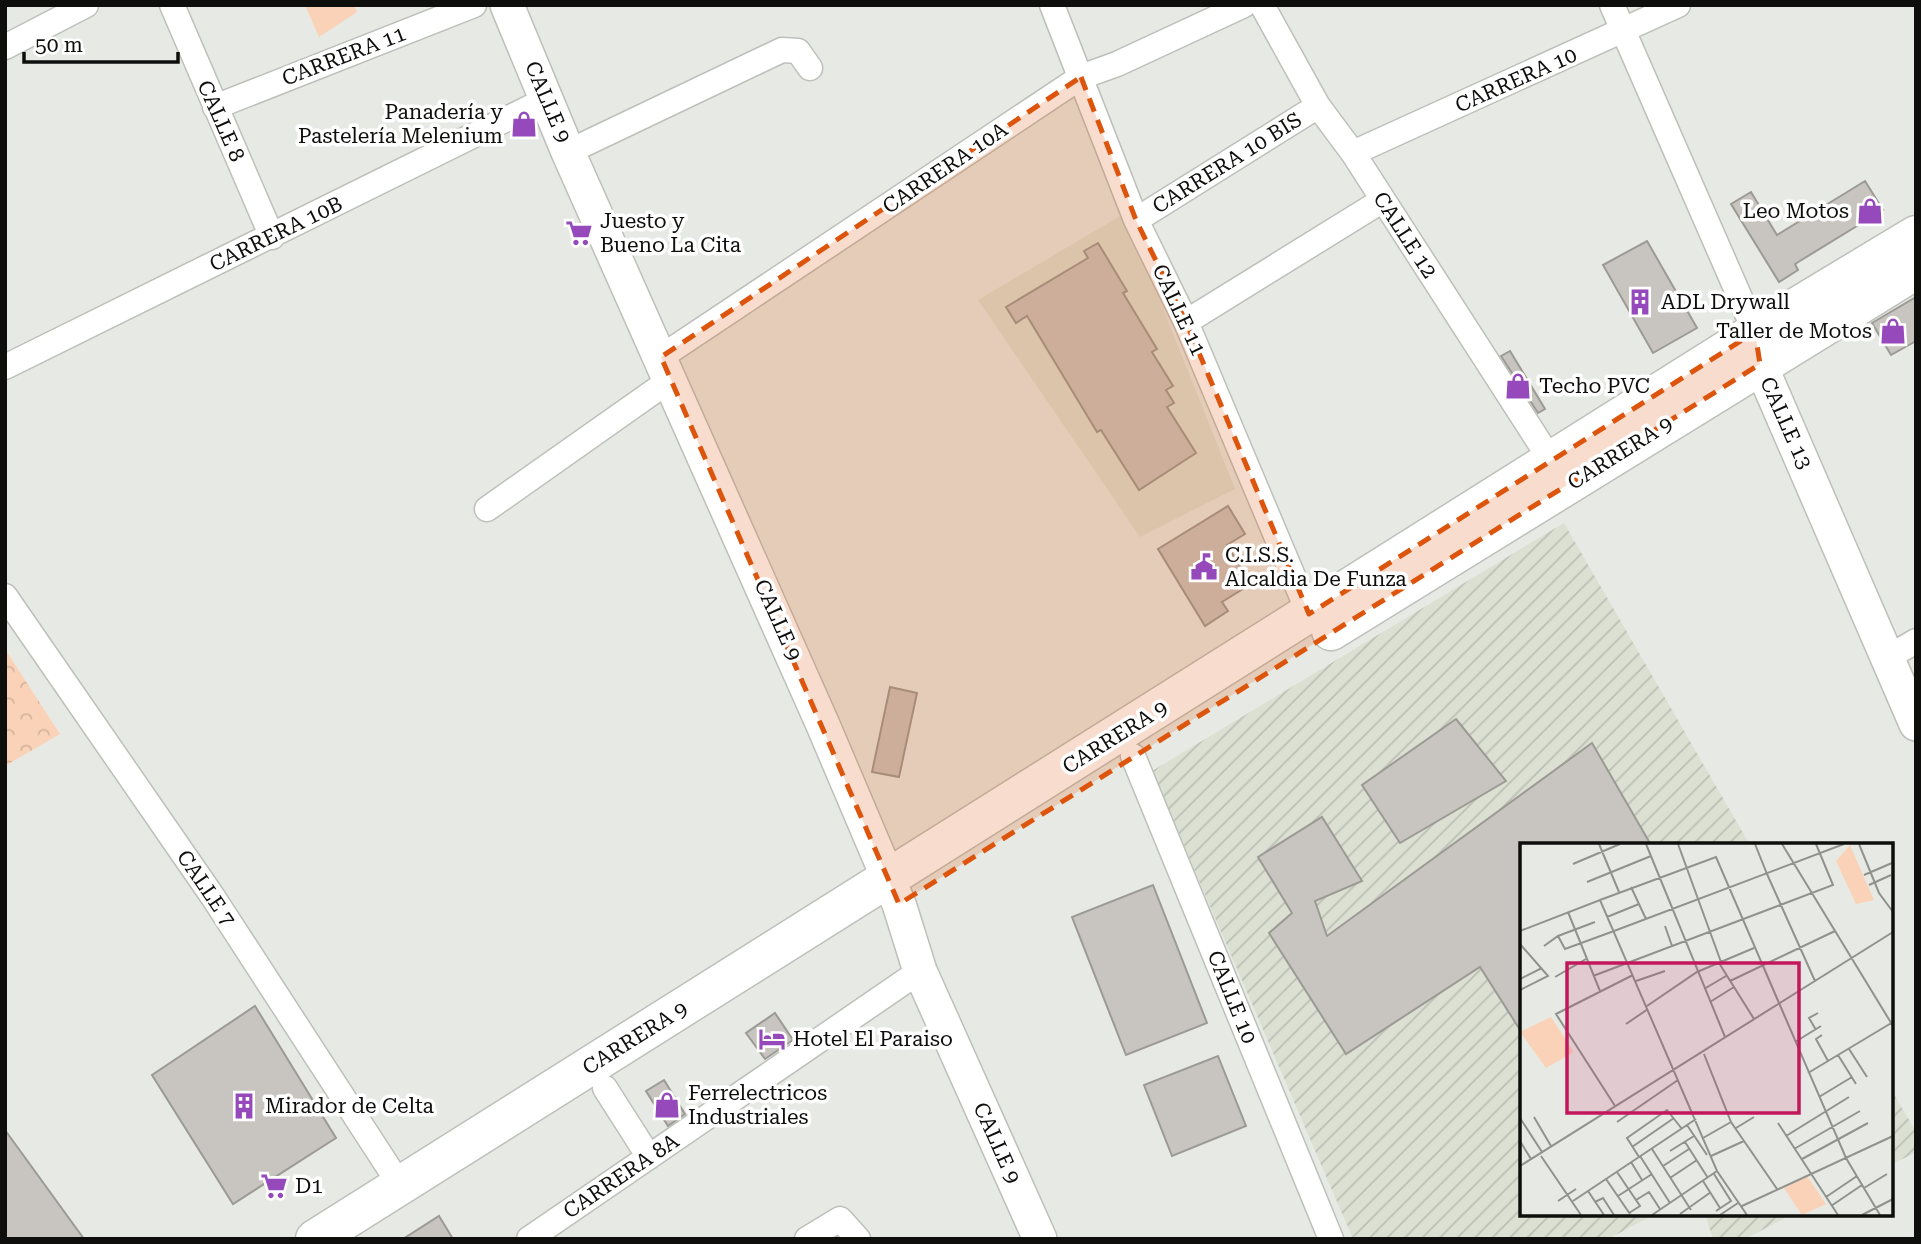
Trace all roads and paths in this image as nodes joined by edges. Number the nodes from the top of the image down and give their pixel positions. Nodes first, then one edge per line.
1 (86, 5) edge
2 (172, 5) edge
3 (474, 5) edge
4 (507, 5) edge
5 (1052, 5) edge
6 (1244, 5) edge
7 (1262, 5) edge
8 (1612, 5) edge
9 (1678, 5) edge
10 (1624, 31) junction
11 (5, 47) edge
12 (810, 68) dead end
13 (1081, 77) junction
14 (547, 99) junction
15 (1318, 106) junction
16 (215, 107) junction
17 (568, 152) junction
18 (1353, 153) junction
19 (1383, 200) junction
20 (1136, 220) junction
21 (1916, 235) edge
22 (272, 237) junction
23 (1916, 270) edge
24 (1186, 322) junction
25 (1758, 348) junction
26 (5, 367) edge
27 (666, 369) junction
28 (1552, 462) junction
29 (487, 509) dead end
30 (5, 596) edge
31 (1309, 614) junction
32 (1916, 641) edge
33 (1887, 658) junction
34 (1916, 724) edge
35 (1133, 756) junction
36 (894, 892) junction
37 (920, 971) junction
38 (605, 1088) junction
39 (649, 1157) junction
40 (400, 1185) junction
41 (315, 1239) edge
42 (364, 1239) edge
43 (529, 1239) edge
44 (807, 1239) edge
45 (858, 1239) edge
46 (1040, 1239) edge
47 (1331, 1239) edge

1 - 11 street
2 - 16 street, CALLE 8
3 - 16 street, CARRERA 11
4 - 14 main road, CALLE 9
5 - 13 street, CALLE 11
6 - 13 street, CARRERA 10A
7 - 15 street, CALLE 12
8 - 10 street, CALLE 13
9 - 10 street, CARRERA 10
10 - 18 street, CARRERA 10
10 - 25 street, CALLE 13
12 - 17 street
13 - 20 street, CALLE 11
13 - 27 street, CARRERA 10A
14 - 17 main road, CALLE 9
14 - 22 street, CARRERA 10B
15 - 18 street, CALLE 12
15 - 20 street, CARRERA 10 BIS
16 - 22 street, CALLE 8
17 - 27 main road, CALLE 9
18 - 19 street, CALLE 12
19 - 24 street
19 - 28 street, CALLE 12
20 - 24 street, CALLE 11
21 - 25 main road, CARRERA 9
22 - 26 street, CARRERA 10B
23 - 25 main road, CARRERA 9
24 - 31 street, CALLE 11
25 - 28 main road, CARRERA 9
25 - 33 main road, CALLE 13
25 - 35 main road, CARRERA 9
27 - 29 street, CARRERA 10A
27 - 36 main road, CALLE 9
28 - 31 main road, CARRERA 9
30 - 40 street, CALLE 7
31 - 36 main road, CARRERA 9
32 - 33 street
33 - 34 main road, CALLE 13
35 - 36 main road, CARRERA 9
35 - 47 street, CALLE 10
36 - 37 main road, CALLE 9
36 - 38 main road, CARRERA 9
36 - 40 main road, CARRERA 9
37 - 39 street, CARRERA 8A
37 - 46 main road, CALLE 9
38 - 39 street
38 - 42 main road, CARRERA 9
39 - 43 street, CARRERA 8A
40 - 41 main road, CARRERA 9
44 - 45 street

